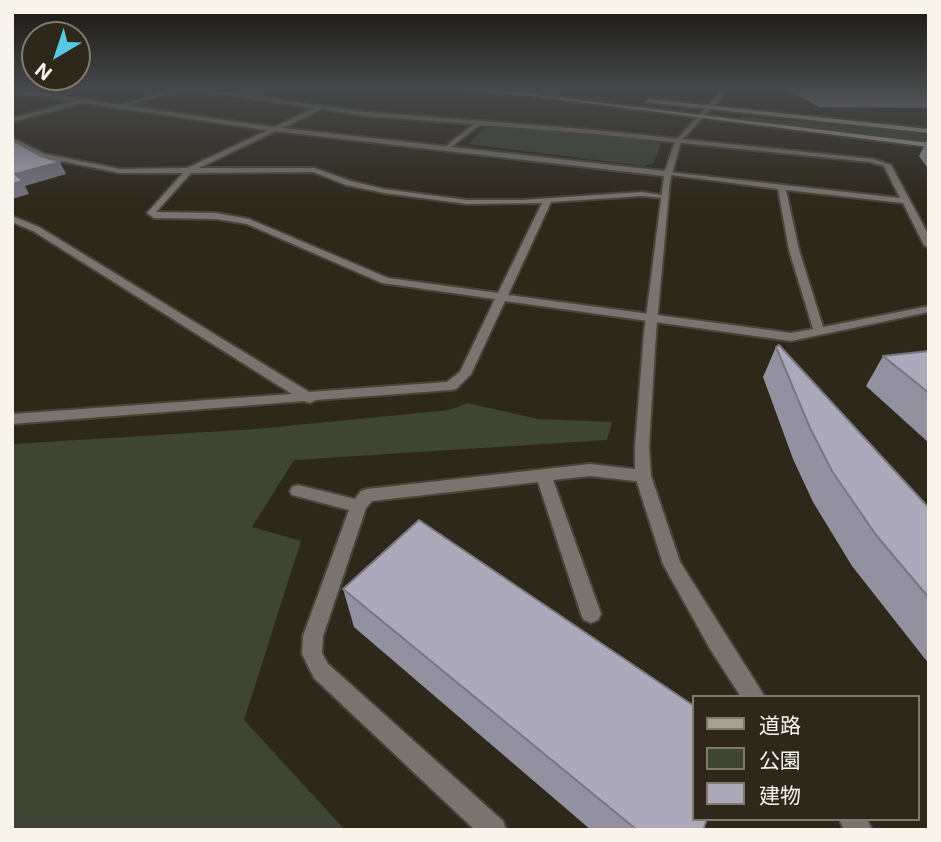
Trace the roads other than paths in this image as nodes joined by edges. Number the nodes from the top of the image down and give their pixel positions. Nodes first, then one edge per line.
1 (266, 127) edge
2 (281, 127) edge
3 (474, 127) edge
4 (517, 127) edge
5 (691, 127) edge
6 (779, 127) edge
7 (882, 127) edge
8 (278, 129) junction
9 (929, 131) edge
10 (12, 140) edge
11 (678, 141) junction
12 (929, 145) edge
13 (447, 148) junction
14 (190, 170) junction
15 (668, 174) junction
16 (782, 188) junction
17 (663, 196) junction
18 (548, 200) junction
19 (906, 201) junction
20 (14, 221) edge
21 (929, 245) edge
22 (503, 297) junction
23 (929, 309) edge
24 (651, 318) junction
25 (818, 331) junction
26 (310, 399) junction
27 (12, 419) edge
28 (544, 475) junction
29 (643, 476) junction
30 (298, 491) dead end
31 (359, 506) junction
32 (591, 614) dead end
33 (753, 695) edge
34 (494, 830) edge

1 - 8 street
2 - 8 street
3 - 13 street
4 - 11 street
5 - 11 street
6 - 12 main road
7 - 9 main road
8 - 13 street
8 - 14 street
10 - 14 street
11 - 15 street
11 - 19 street
13 - 15 street
14 - 18 street
14 - 22 street
15 - 16 street
15 - 17 street
16 - 19 street
16 - 25 street
17 - 18 street
17 - 24 street
18 - 22 street
19 - 21 street
20 - 26 street
22 - 24 street
22 - 26 street
23 - 25 street
24 - 25 street
24 - 29 street
26 - 27 street
28 - 29 street
28 - 31 street
28 - 32 street
29 - 33 street
30 - 31 street
31 - 34 street

